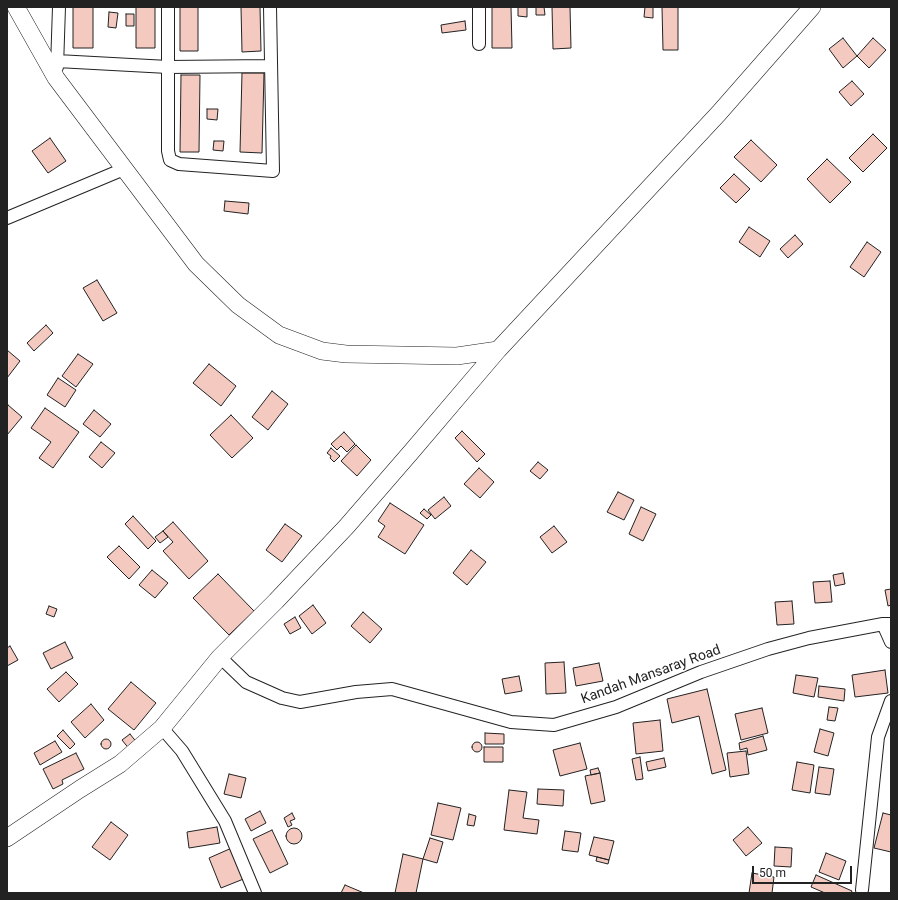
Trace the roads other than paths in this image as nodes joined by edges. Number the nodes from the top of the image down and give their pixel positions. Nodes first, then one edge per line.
1 (16, 7) edge
2 (59, 7) edge
3 (168, 7) edge
4 (270, 7) edge
5 (479, 7) edge
6 (812, 7) edge
7 (479, 44) dead end
8 (57, 61) junction
9 (271, 66) junction
10 (168, 67) junction
11 (56, 78) junction
12 (124, 169) junction
13 (7, 218) edge
14 (498, 350) junction
15 (887, 624) edge
16 (891, 642) edge
17 (220, 657) junction
18 (891, 701) edge
19 (162, 728) junction
20 (9, 834) edge
21 (862, 890) dead end
22 (255, 893) edge

1 - 11 main road
2 - 8 street
3 - 10 street
4 - 9 street
5 - 7 street
6 - 14 main road
8 - 10 street
8 - 11 street
9 - 10 street
9 - 10 street
11 - 12 main road
12 - 13 street
12 - 14 main road
14 - 17 main road
15 - 16 street
15 - 17 street, Kandah Mansaray Road
17 - 19 main road
18 - 21 street
19 - 20 main road
19 - 22 street

